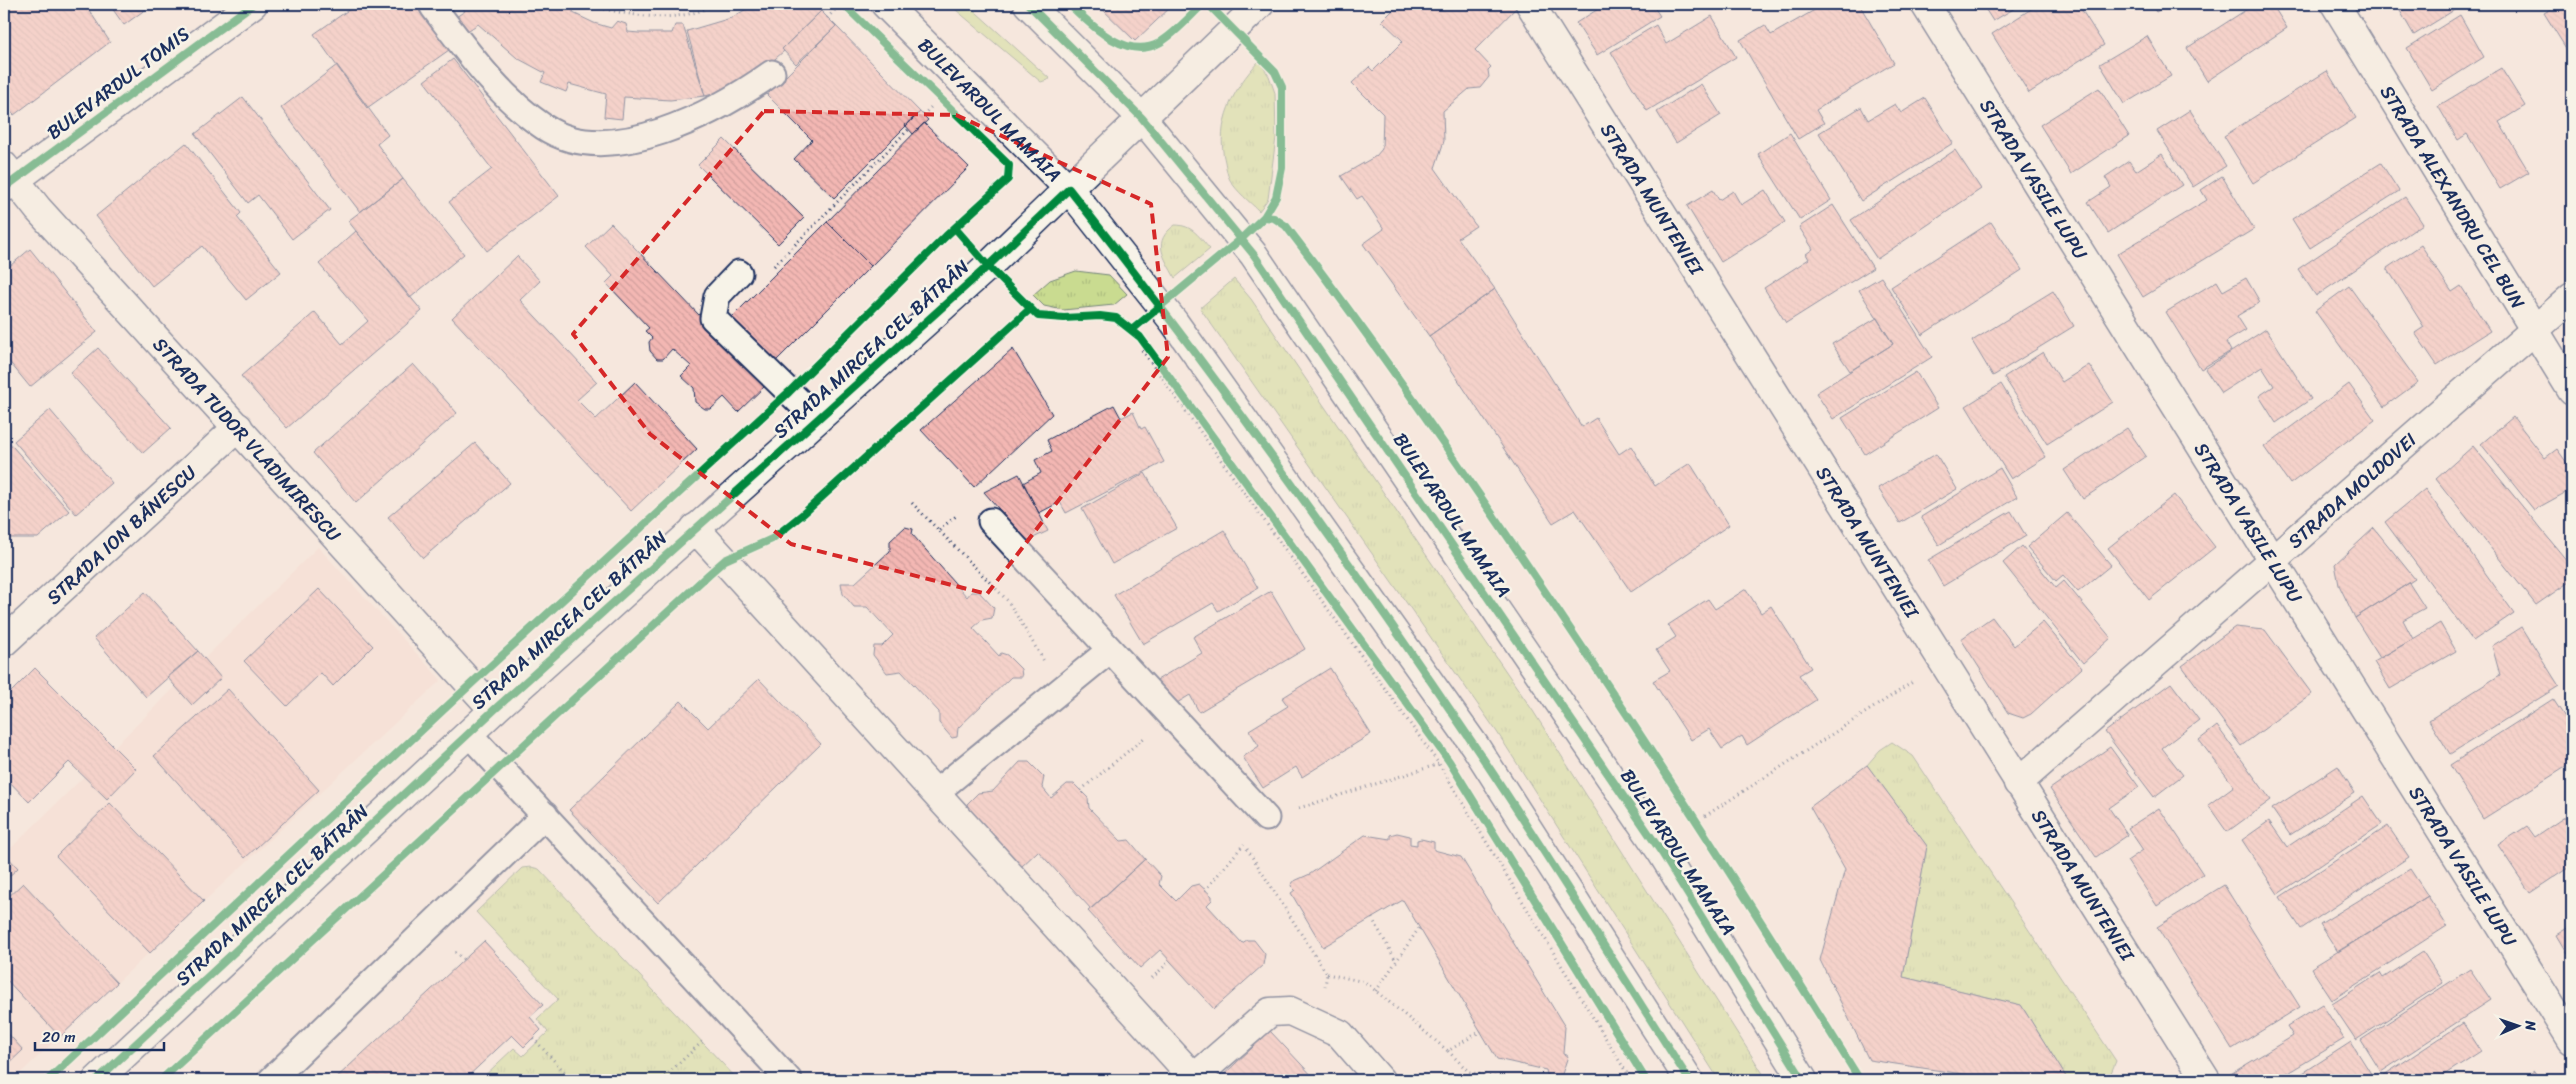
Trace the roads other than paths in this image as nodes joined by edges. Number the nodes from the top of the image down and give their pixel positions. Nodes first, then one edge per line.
1 (253, 4) edge
2 (885, 4) edge
3 (1028, 4) edge
4 (1260, 4) edge
5 (1530, 4) edge
6 (1925, 4) edge
7 (2335, 4) edge
8 (433, 7) dead end
9 (772, 73) dead end
10 (1142, 118) junction
11 (8, 178) edge
12 (1068, 189) junction
13 (740, 273) road end
14 (2572, 297) edge
15 (2535, 330) junction
16 (2572, 391) edge
17 (817, 419) junction
18 (238, 427) junction
19 (991, 521) dead end
20 (695, 528) junction
21 (2272, 560) junction
22 (4, 642) edge
23 (1110, 650) junction
24 (494, 710) junction
25 (469, 734) junction
26 (2018, 783) junction
27 (935, 792) junction
28 (545, 815) junction
29 (1266, 818) road end
30 (2572, 1040) edge
31 (97, 1080) edge
32 (271, 1080) edge
33 (789, 1080) edge
34 (1380, 1080) edge
35 (1689, 1080) edge
36 (1803, 1080) edge
37 (2206, 1080) edge

1 - 11 street, BULEVARDUL TOMIS
2 - 12 street, BULEVARDUL MAMAIA
3 - 10 street, BULEVARDUL MAMAIA
4 - 10 street, STRADA MIRCEA CEL BĂTRÂN
5 - 26 street, STRADA MUNTENIEI
6 - 21 street, STRADA VASILE LUPU
7 - 15 street, STRADA ALEXANDRU CEL BUN
8 - 9 lane
10 - 12 street, STRADA MIRCEA CEL BĂTRÂN
10 - 36 street, BULEVARDUL MAMAIA
11 - 18 street, STRADA TUDOR VLADIMIRESCU
12 - 17 street, STRADA MIRCEA CEL BĂTRÂN
12 - 35 street, BULEVARDUL MAMAIA
13 - 17 lane
14 - 15 street, STRADA MOLDOVEI
15 - 16 street, STRADA ALEXANDRU CEL BUN
15 - 21 street, STRADA MOLDOVEI
17 - 20 street, STRADA MIRCEA CEL BĂTRÂN
18 - 22 street, STRADA ION BĂNESCU
18 - 24 street, STRADA TUDOR VLADIMIRESCU
19 - 23 lane
20 - 24 street, STRADA MIRCEA CEL BĂTRÂN
20 - 27 street
21 - 26 street, STRADA MOLDOVEI
21 - 30 street, STRADA VASILE LUPU
23 - 27 lane
23 - 29 lane
24 - 25 street, STRADA MIRCEA CEL BĂTRÂN
25 - 28 lane
25 - 31 street, STRADA MIRCEA CEL BĂTRÂN
26 - 37 street, STRADA MUNTENIEI
27 - 34 street
28 - 32 lane
28 - 33 lane

